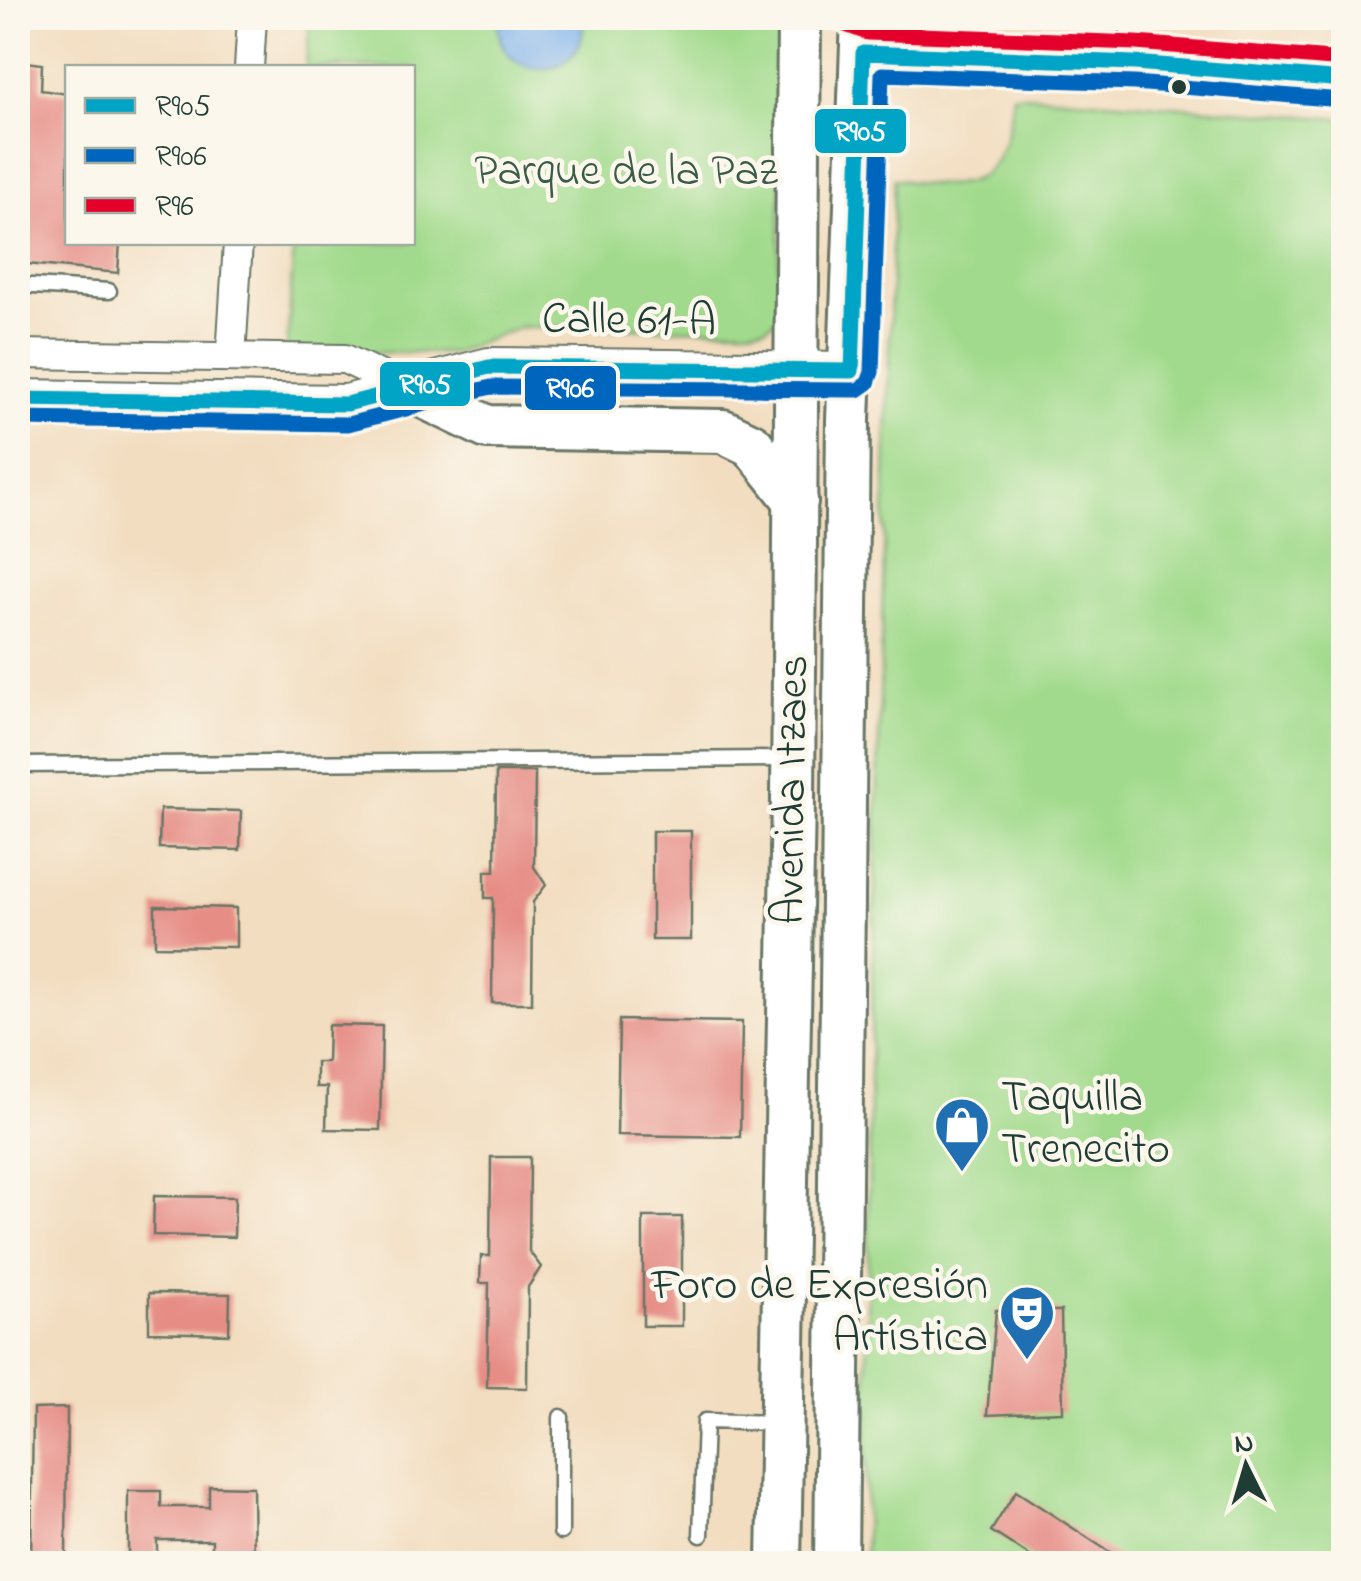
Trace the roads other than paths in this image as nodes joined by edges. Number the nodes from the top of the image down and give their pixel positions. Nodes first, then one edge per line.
1 (252, 18) edge
2 (799, 18) edge
3 (814, 18) edge
4 (1136, 18) edge
5 (863, 35) edge
6 (1135, 63) junction
7 (249, 65) edge
8 (1344, 80) edge
9 (238, 245) edge
10 (18, 285) edge
11 (108, 290) dead end
12 (18, 354) edge
13 (231, 358) junction
14 (852, 371) junction
15 (794, 372) junction
16 (406, 388) junction
17 (18, 399) edge
18 (796, 501) junction
19 (18, 764) edge
20 (794, 779) junction
21 (842, 806) junction
22 (561, 1418) dead end
23 (782, 1423) junction
24 (838, 1428) junction
25 (560, 1532) dead end
26 (701, 1534) dead end
27 (779, 1564) edge
28 (836, 1564) edge

1 - 7 street
2 - 15 main road, Avenida Itzaes
3 - 5 main road
4 - 6 street
5 - 6 street
5 - 14 main road, Avenida Itzaes
6 - 8 street
9 - 13 street
10 - 11 lane
12 - 13 street
13 - 16 street
14 - 15 street, Calle 61-A
14 - 21 main road, Avenida Itzaes
15 - 16 street, Calle 61-A
15 - 18 main road, Avenida Itzaes
16 - 17 street, Calle 61-A
16 - 18 main road
18 - 20 main road, Avenida Itzaes
19 - 20 lane
20 - 21 main road
20 - 23 main road, Avenida Itzaes
21 - 24 main road, Avenida Itzaes
22 - 25 lane
23 - 24 main road
23 - 26 lane
23 - 27 main road, Avenida Itzaes
24 - 28 main road, Avenida Itzaes

